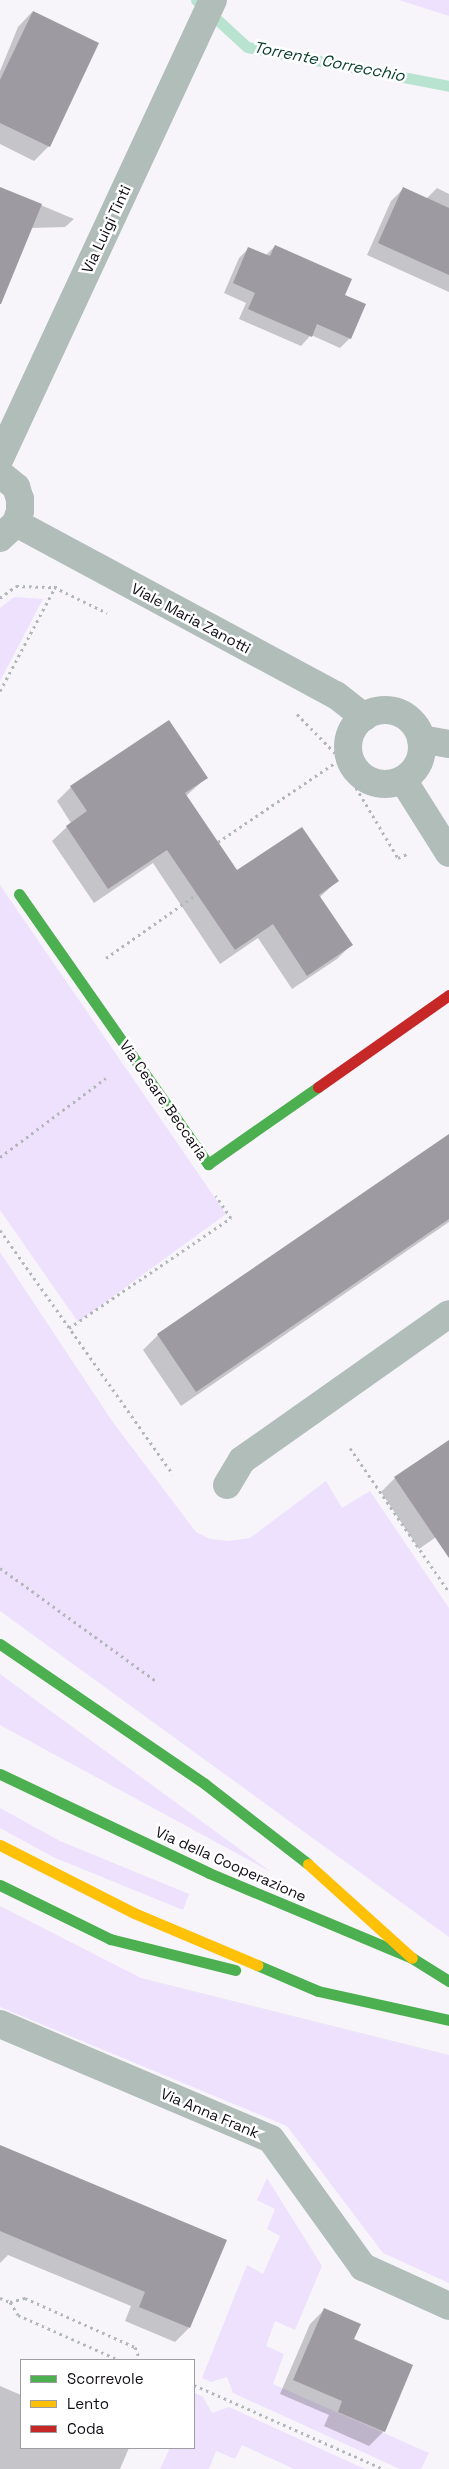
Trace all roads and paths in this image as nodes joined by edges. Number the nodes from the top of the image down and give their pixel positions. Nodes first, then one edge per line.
1 (213, 0) edge
2 (0, 458) edge
3 (0, 474) edge
4 (8, 531) edge
5 (54, 587) junction
6 (0, 598) edge
7 (112, 615) dead end
8 (0, 691) edge
9 (292, 710) dead end
10 (364, 717) junction
11 (421, 739) junction
12 (449, 744) edge
13 (339, 760) junction
14 (403, 780) junction
15 (218, 842) dead end
16 (444, 846) edge
17 (19, 894) dead end
18 (197, 894) dead end
19 (78, 978) junction
20 (449, 995) edge
21 (133, 1058) junction
22 (0, 1157) edge
23 (230, 1218) dead end
24 (0, 1230) edge
25 (449, 1314) edge
26 (69, 1328) junction
27 (350, 1448) dead end
28 (173, 1474) dead end
29 (227, 1485) dead end
30 (0, 1568) edge
31 (449, 1592) edge
32 (0, 1644) edge
33 (156, 1681) dead end
34 (0, 1774) edge
35 (0, 1845) edge
36 (0, 1886) edge
37 (412, 1958) junction
38 (449, 1981) edge
39 (318, 1991) junction
40 (449, 2020) edge
41 (0, 2024) edge
42 (0, 2298) edge
43 (10, 2302) junction
44 (449, 2306) edge
45 (117, 2359) edge
46 (140, 2359) edge
47 (195, 2386) edge
48 (384, 2469) edge

1 - 2 street, Via Luigi Tinti
3 - 4 street, Viale Maria Zanotti
4 - 10 street, Viale Maria Zanotti
5 - 6 path
5 - 7 path
5 - 8 path
9 - 13 path
10 - 11 street
10 - 14 street
11 - 12 street
11 - 14 street
13 - 15 path
13 - 16 path
14 - 16 street
17 - 19 main road, Via Cesare Beccaria
18 - 19 path
19 - 21 main road, Via Cesare Beccaria
20 - 21 main road, Via Cesare Beccaria
21 - 22 path
23 - 26 path
24 - 26 path
25 - 29 street
26 - 28 path
27 - 31 path
30 - 33 path
32 - 37 main road
34 - 37 main road, Via della Cooperazione
35 - 39 main road
36 - 39 main road
37 - 38 main road, Via della Cooperazione
39 - 40 main road
41 - 44 street, Via Anna Frank
42 - 43 path
43 - 45 path
43 - 46 path
47 - 48 path

